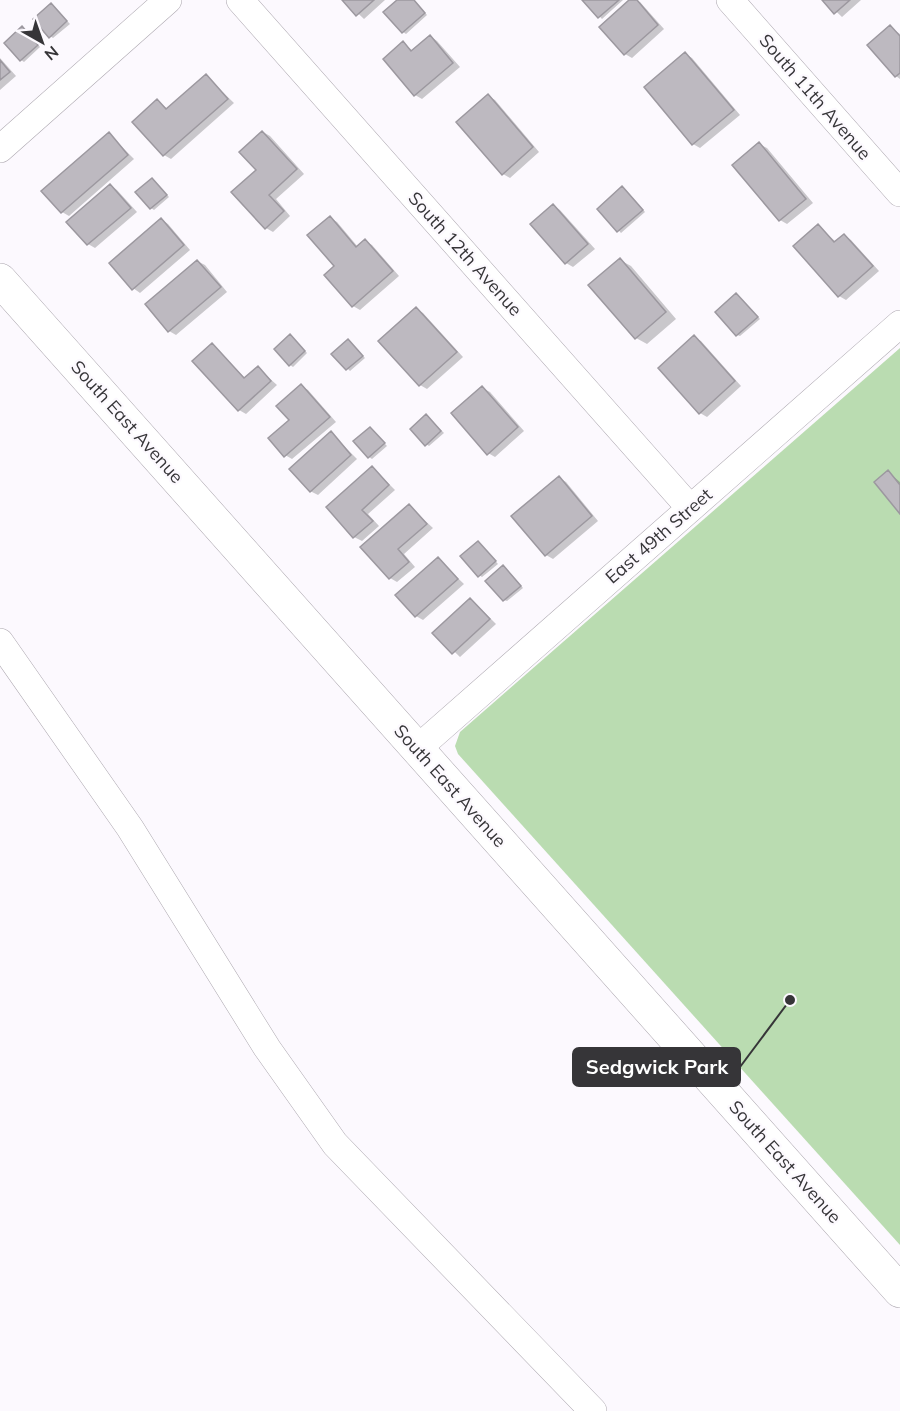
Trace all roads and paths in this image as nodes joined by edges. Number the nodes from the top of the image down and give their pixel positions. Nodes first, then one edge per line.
1 (168, 0) edge
2 (240, 0) edge
3 (729, 0) edge
4 (0, 149) edge
5 (900, 194) edge
6 (0, 280) edge
7 (900, 324) edge
8 (690, 508) junction
9 (0, 642) edge
10 (417, 749) junction
11 (900, 1291) edge
12 (594, 1411) edge

1 - 4 street
2 - 8 street, South 12th Avenue
3 - 5 street, South 11th Avenue
6 - 10 main road, South East Avenue
7 - 8 street, East 49th Street
8 - 10 street, East 49th Street
9 - 12 street
10 - 11 main road, South East Avenue

